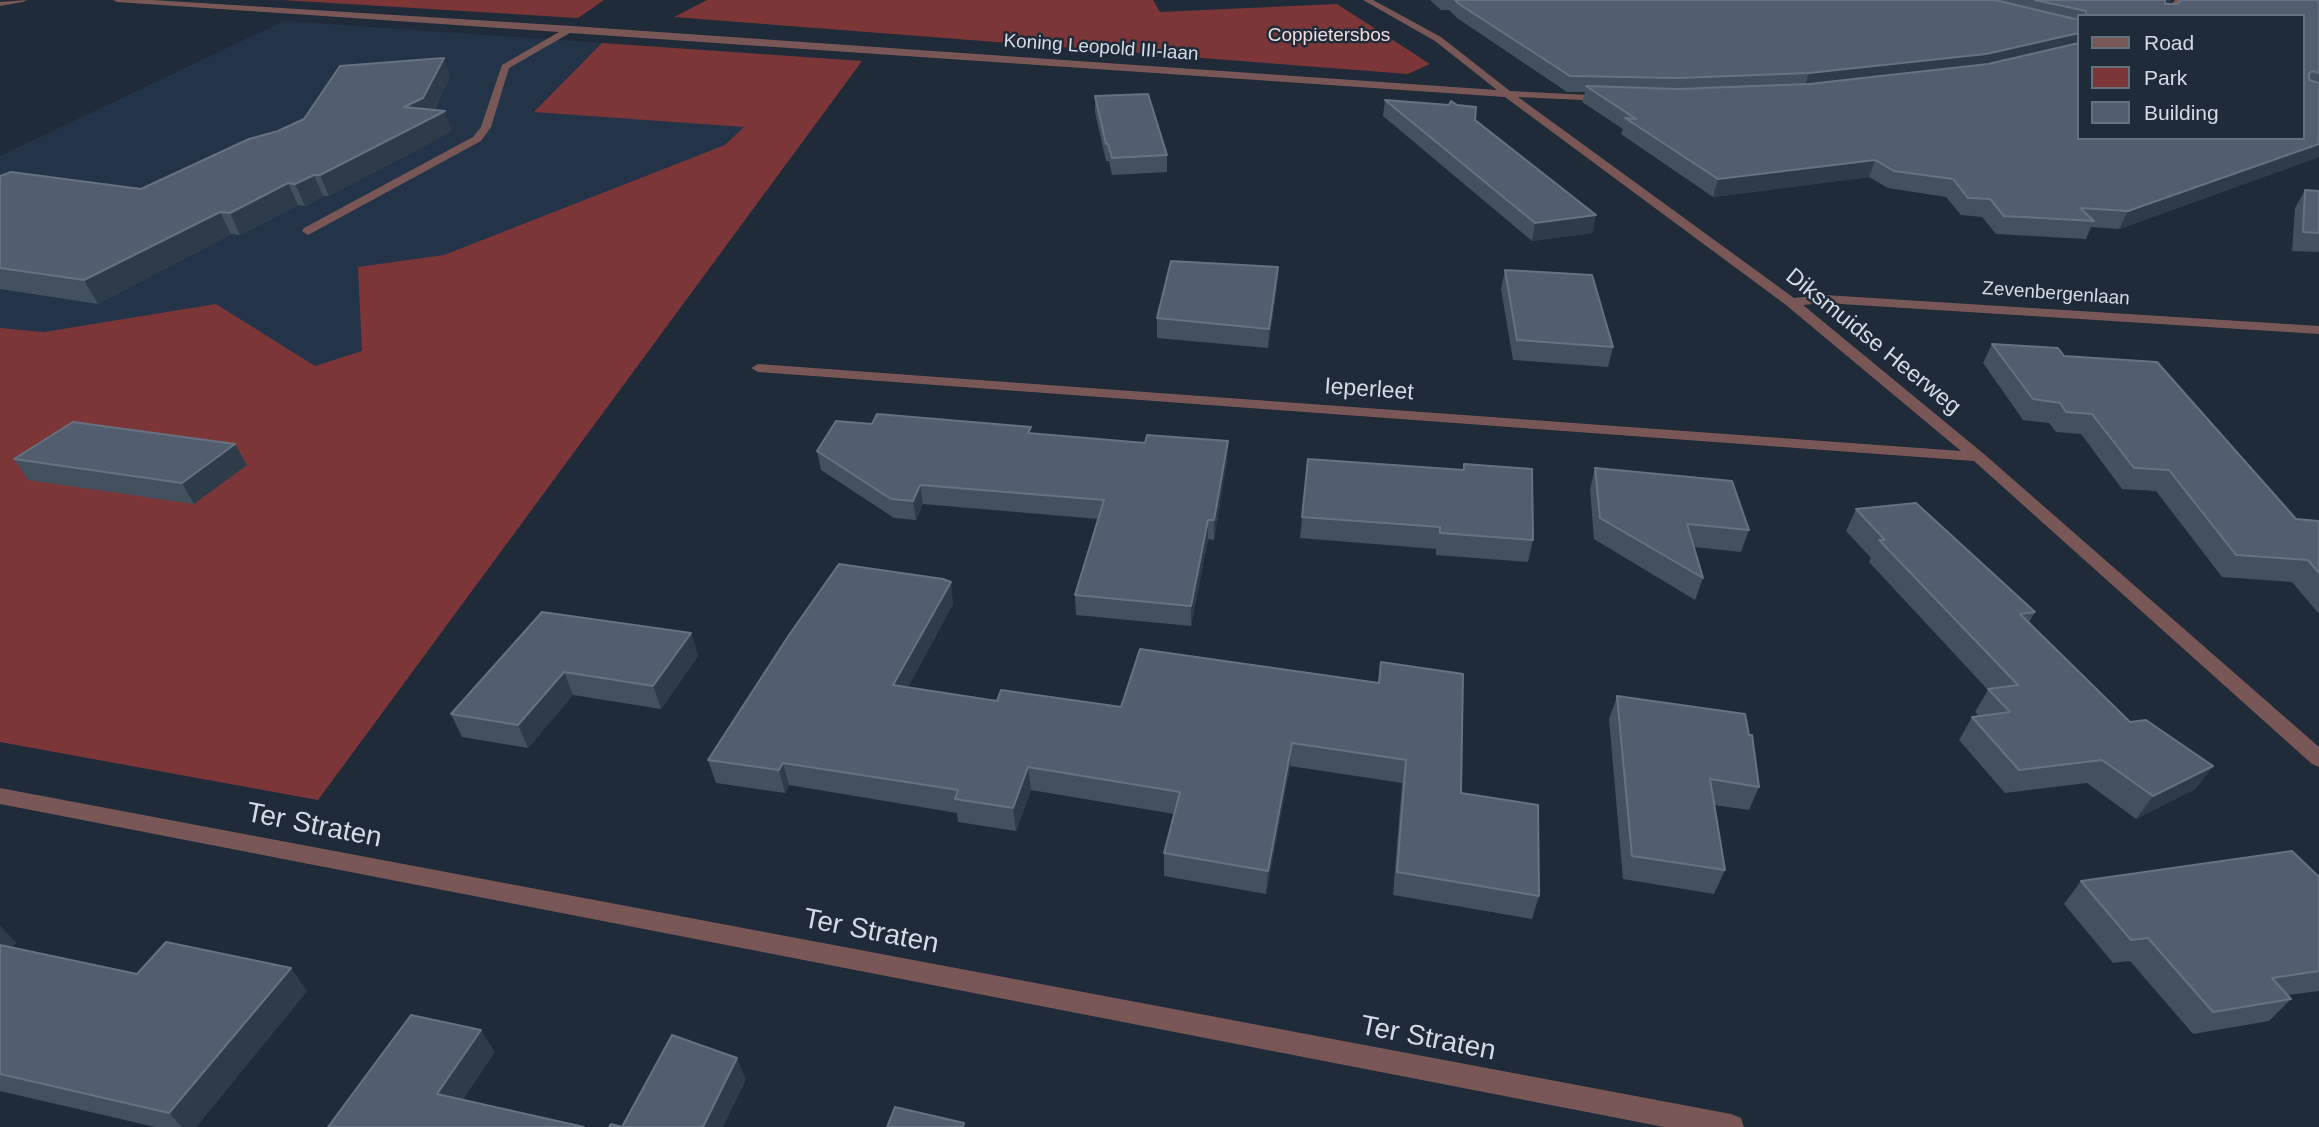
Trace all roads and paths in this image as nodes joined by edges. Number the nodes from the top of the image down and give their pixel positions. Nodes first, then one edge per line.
1 (23, 0) edge
2 (117, 0) edge
3 (1367, 0) edge
4 (2179, 0) edge
5 (0, 4) edge
6 (2166, 14) edge
7 (572, 29) junction
8 (1507, 94) junction
9 (1613, 98) edge
10 (308, 231) dead end
11 (1791, 302) junction
12 (2319, 330) edge
13 (758, 368) dead end
14 (1978, 457) junction
15 (2319, 759) edge
16 (0, 796) edge
17 (1731, 1127) edge

1 - 5 street
2 - 7 street, Koning Leopold III-laan
3 - 8 street, Diksmuidse Heerweg
4 - 6 street
7 - 8 street, Koning Leopold III-laan
7 - 10 street
8 - 9 street, Koning Leopold III-laan
8 - 11 street, Diksmuidse Heerweg
11 - 12 street, Zevenbergenlaan
11 - 14 street, Diksmuidse Heerweg
13 - 14 street, Ieperleet
14 - 15 street, Diksmuidse Heerweg
16 - 17 street, Ter Straten

